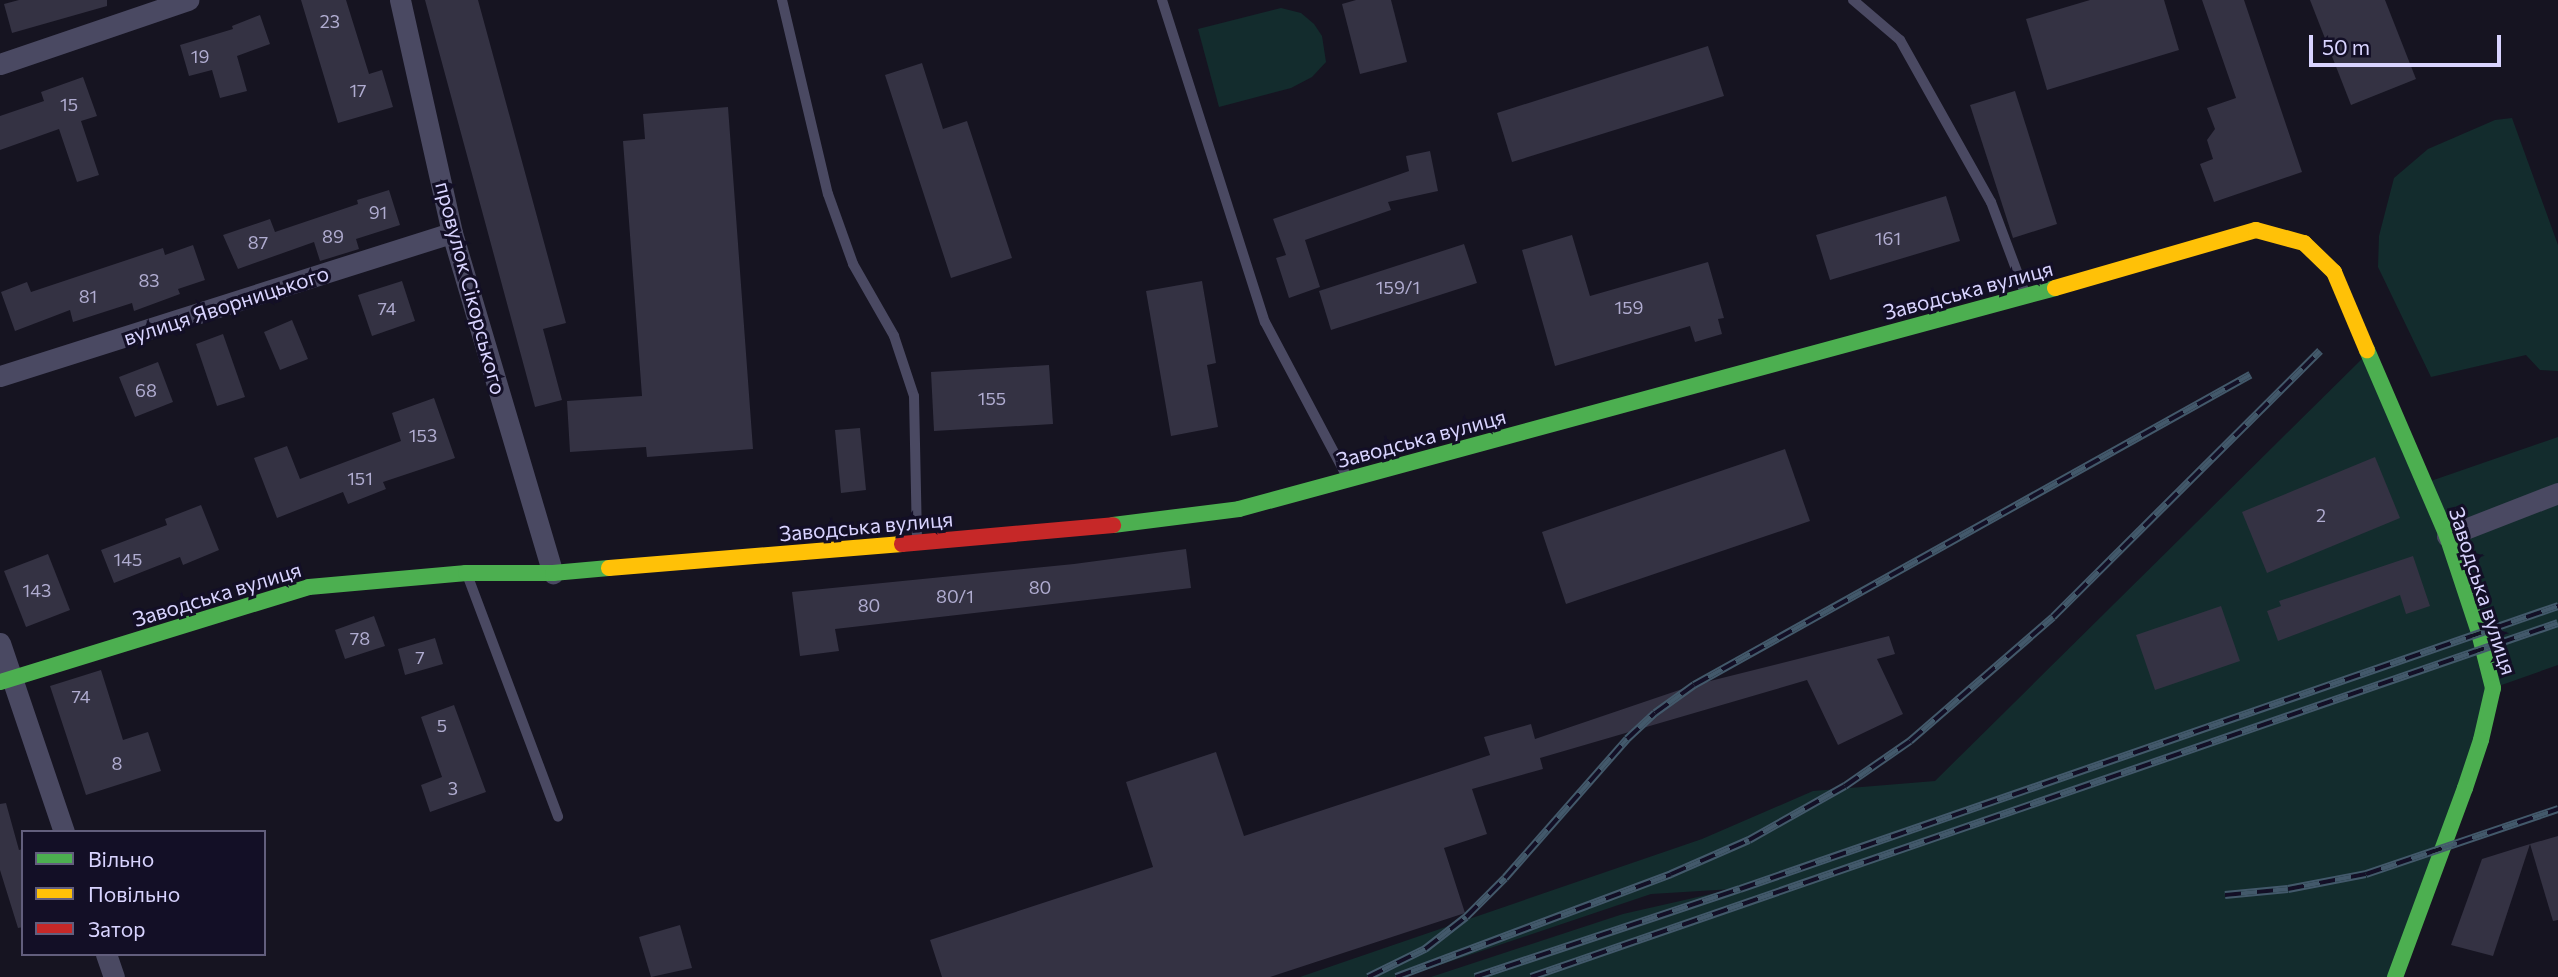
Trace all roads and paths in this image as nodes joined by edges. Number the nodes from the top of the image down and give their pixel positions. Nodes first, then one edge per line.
1 (188, 0) edge
2 (400, 0) edge
3 (782, 0) edge
4 (1163, 0) edge
5 (1853, 0) edge
6 (0, 64) edge
7 (452, 233) junction
8 (2026, 296) junction
9 (0, 376) edge
10 (1348, 480) junction
11 (2558, 493) edge
12 (2447, 536) junction
13 (917, 543) junction
14 (466, 573) junction
15 (552, 573) junction
16 (0, 643) edge
17 (6, 680) edge
18 (558, 817) dead end
19 (63, 830) edge
20 (107, 956) edge
21 (114, 977) edge
22 (2395, 977) edge

1 - 6 street
2 - 7 street, провулок Сікорського
3 - 13 lane
4 - 10 lane
5 - 8 lane
7 - 9 street, вулиця Яворницького
7 - 15 street, провулок Сікорського
8 - 10 street, Заводська вулиця
8 - 12 street, Заводська вулиця
10 - 13 street, Заводська вулиця
11 - 12 street
12 - 22 street, Заводська вулиця
13 - 15 street, Заводська вулиця
14 - 15 street, Заводська вулиця
14 - 17 street, Заводська вулиця
14 - 18 lane
16 - 17 street
17 - 19 street
20 - 21 street

